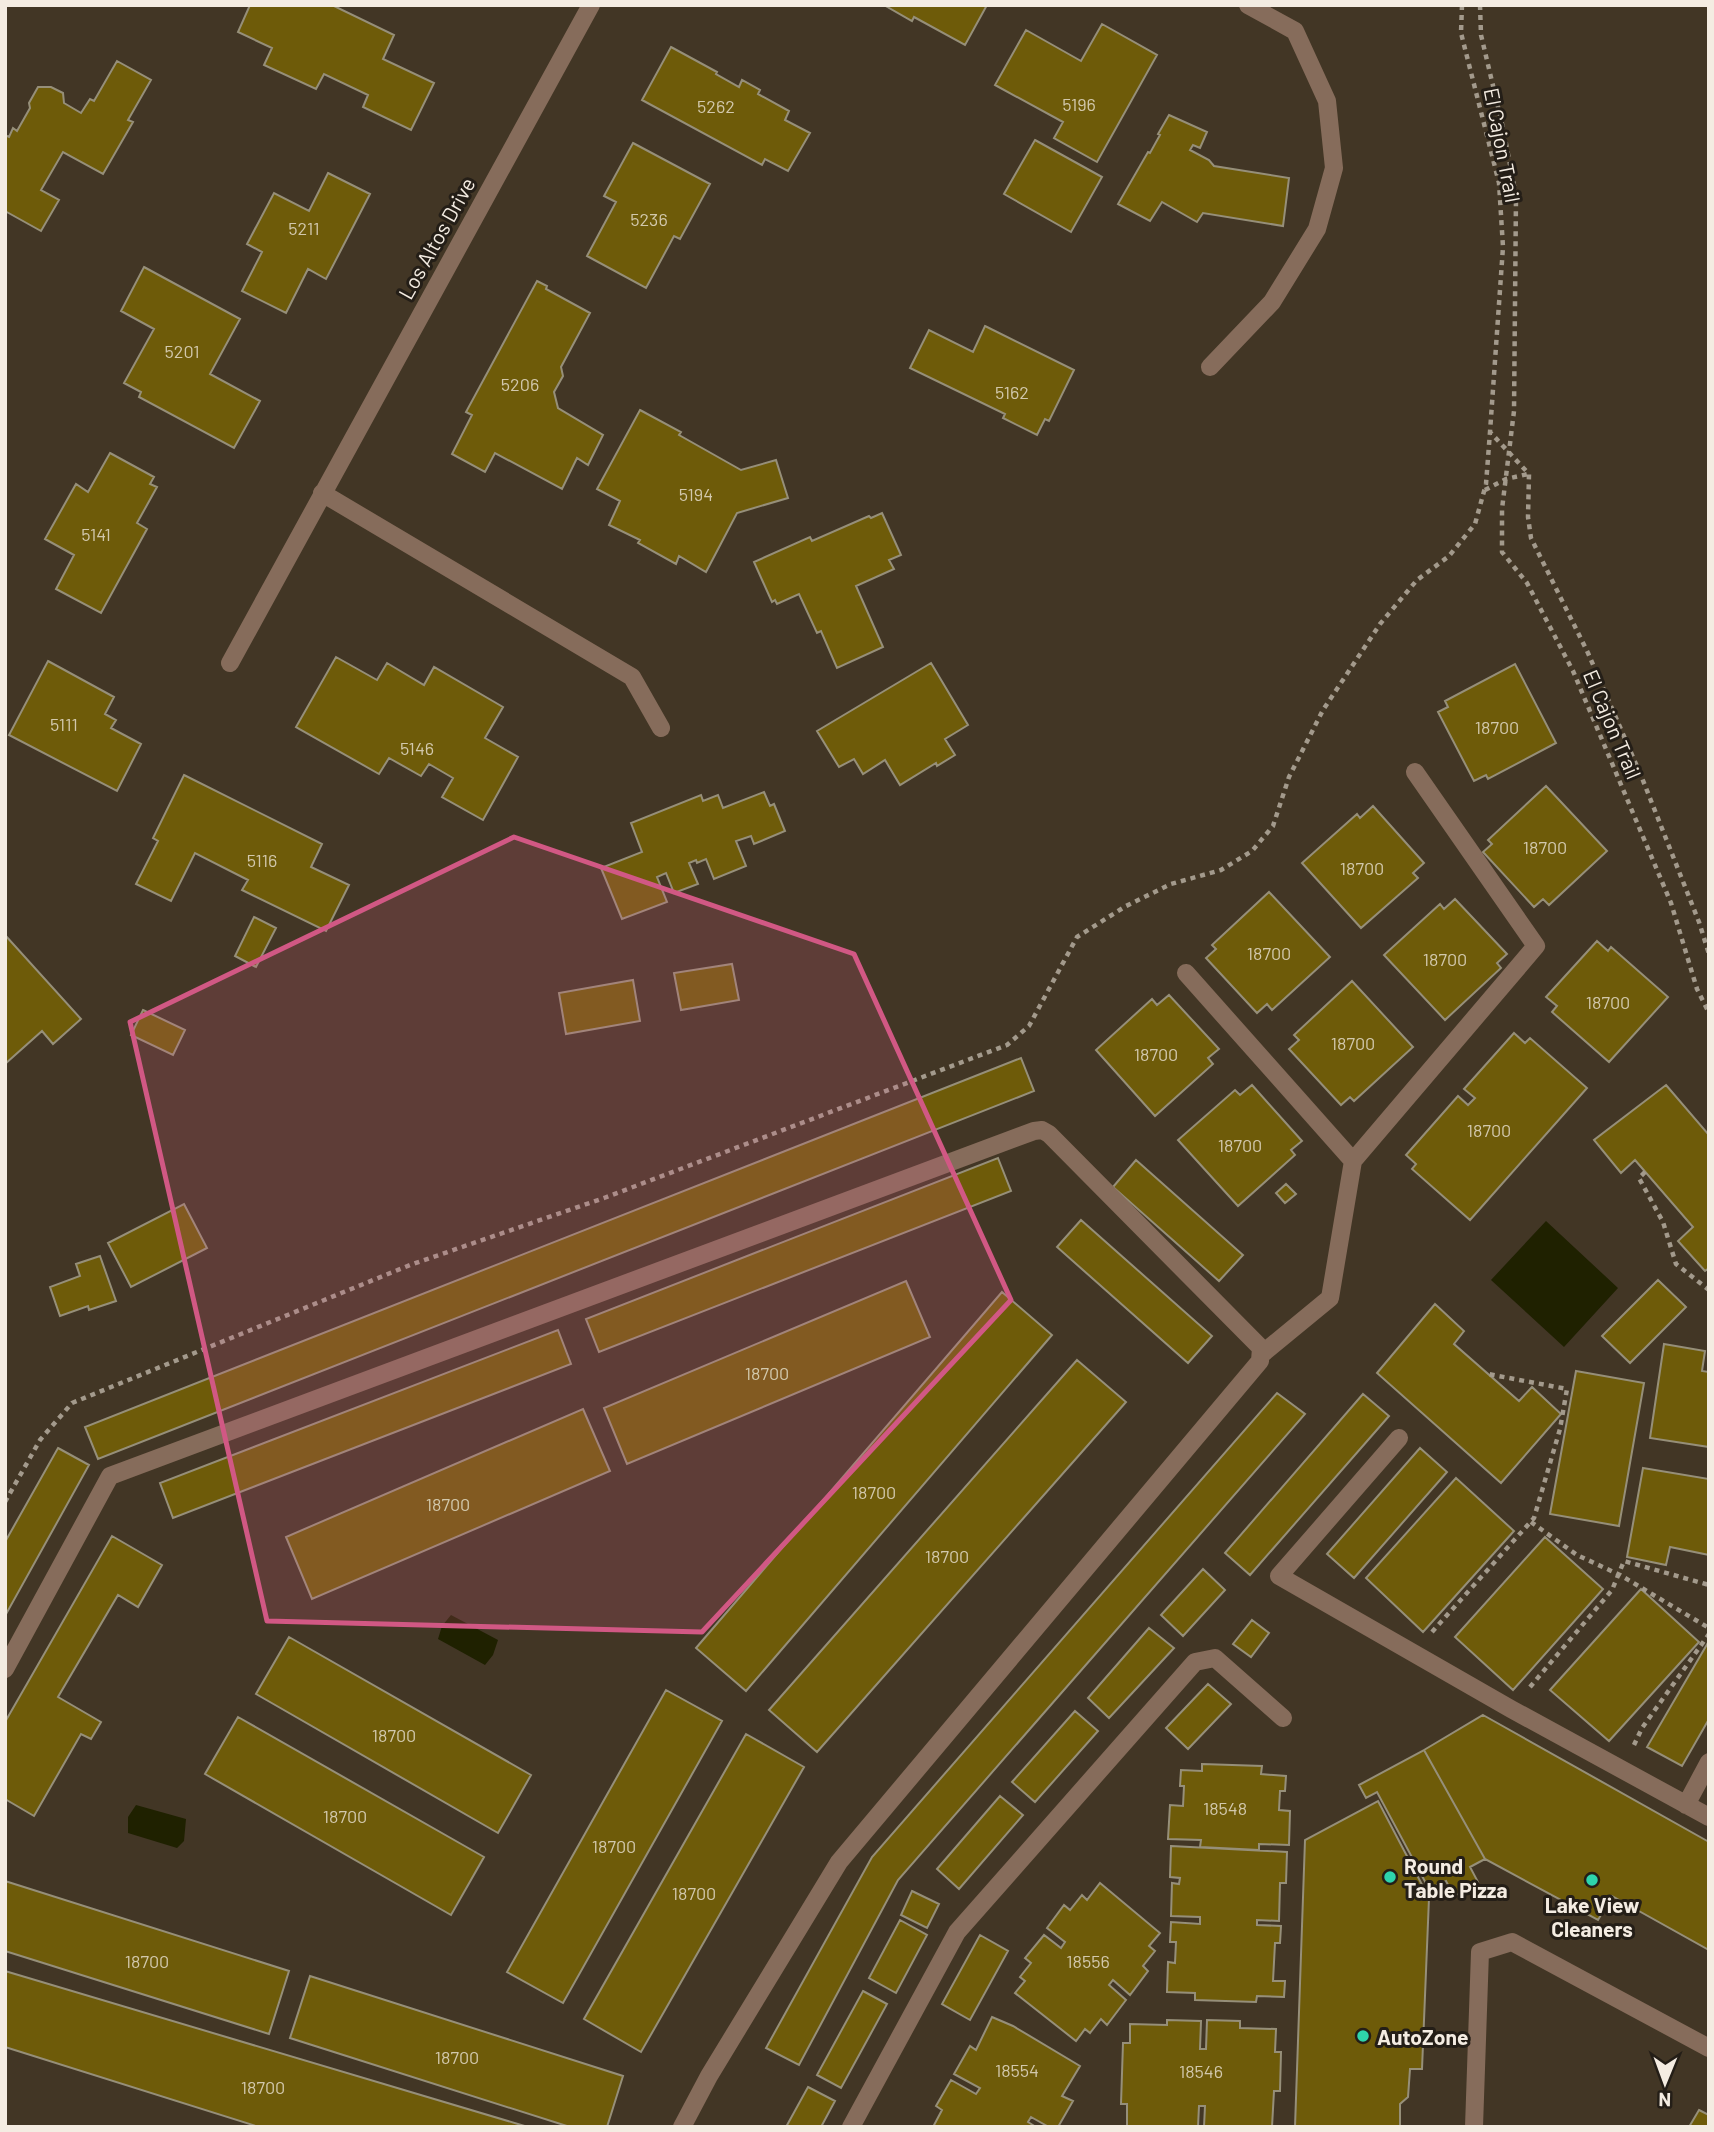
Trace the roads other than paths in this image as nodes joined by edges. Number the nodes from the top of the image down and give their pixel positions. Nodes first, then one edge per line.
1 (591, 5) edge
2 (1248, 5) edge
3 (1210, 367) dead end
4 (322, 493) junction
5 (230, 663) dead end
6 (661, 728) dead end
7 (1415, 772) dead end
8 (1186, 973) dead end
9 (1353, 1161) junction
10 (1262, 1354) junction
11 (1399, 1438) dead end
12 (5, 1669) edge
13 (1283, 1718) dead end
14 (1709, 1762) edge
15 (1686, 1805) junction
16 (1709, 1817) edge
17 (1709, 2048) edge
18 (682, 2127) edge
19 (851, 2127) edge
20 (1474, 2127) edge

1 - 4 street, Los Altos Drive
2 - 3 street
4 - 5 street, Los Altos Drive
4 - 6 street
7 - 9 street
8 - 9 street
9 - 10 street
10 - 12 street
10 - 18 street
11 - 15 street
13 - 19 street
14 - 15 street
15 - 16 street
17 - 20 street

